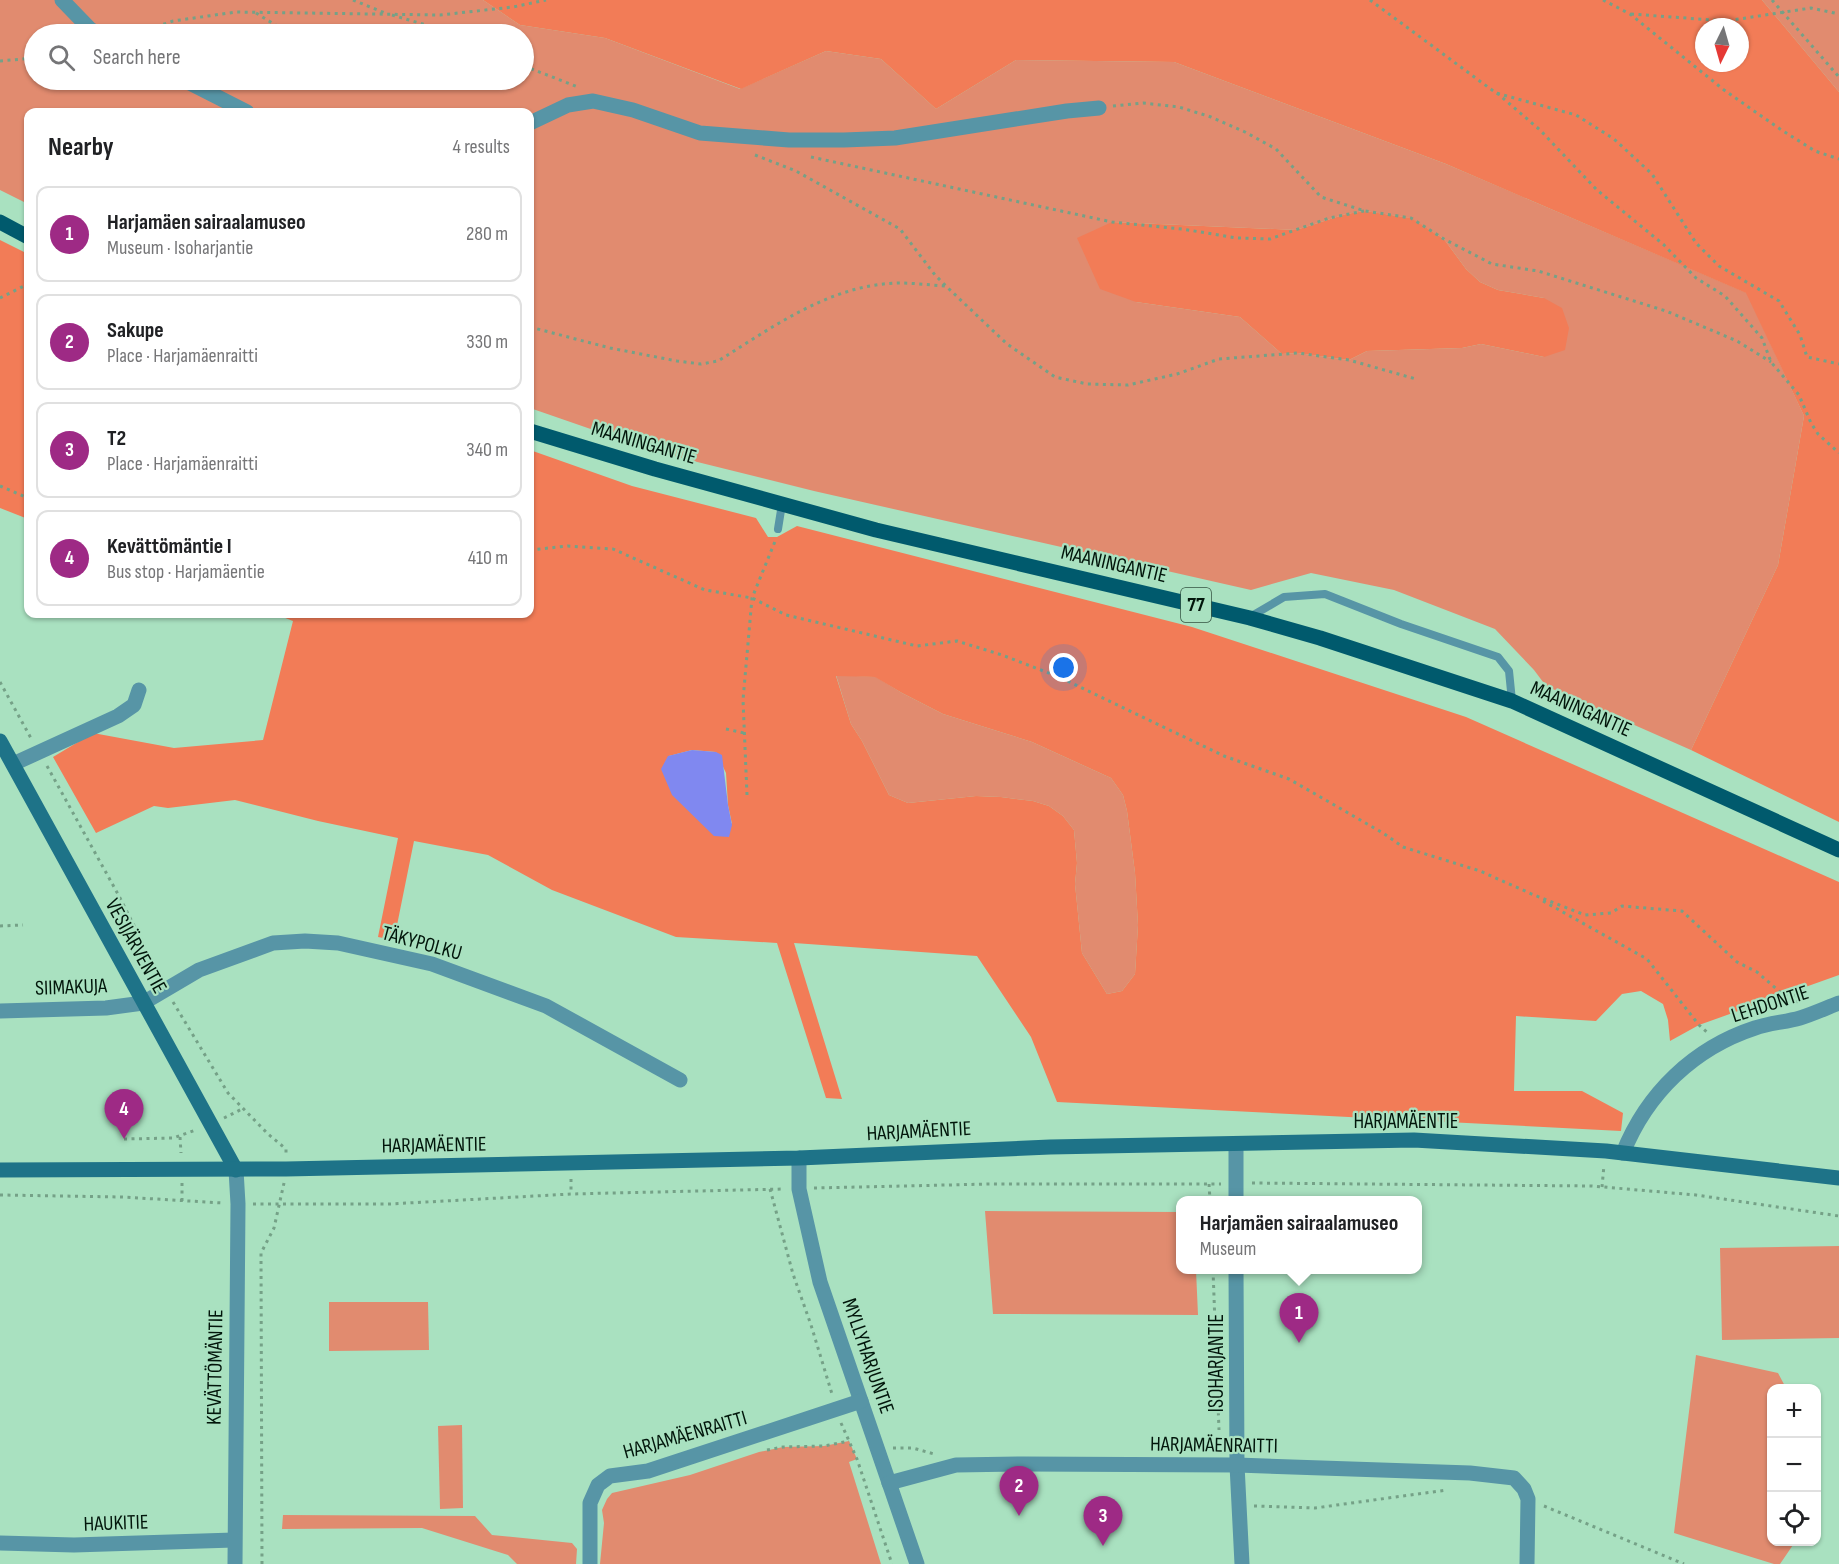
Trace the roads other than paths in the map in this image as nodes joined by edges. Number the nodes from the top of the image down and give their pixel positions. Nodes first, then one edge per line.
1 (62, 0) edge
2 (85, 24) edge
3 (204, 90) edge
4 (239, 108) edge
5 (1100, 108) road end
6 (534, 121) edge
7 (0, 222) edge
8 (24, 235) edge
9 (534, 432) edge
10 (782, 504) junction
11 (778, 529) road end
12 (1250, 618) junction
13 (139, 690) dead end
14 (1512, 702) junction
15 (0, 741) edge
16 (13, 764) junction
17 (1839, 850) edge
18 (143, 1003) junction
19 (1839, 1003) edge
20 (0, 1011) edge
21 (680, 1080) dead end
22 (1236, 1144) junction
23 (1623, 1152) junction
24 (799, 1158) junction
25 (0, 1170) edge
26 (236, 1170) junction
27 (1839, 1178) edge
28 (1236, 1196) edge
29 (1236, 1274) edge
30 (861, 1401) junction
31 (1237, 1465) junction
32 (889, 1483) junction
33 (234, 1540) junction
34 (0, 1543) edge
35 (235, 1564) edge
36 (590, 1564) edge
37 (917, 1564) edge
38 (1242, 1564) edge
39 (1527, 1564) edge

1 - 2 street
3 - 4 street
5 - 6 street
7 - 8 main road
9 - 10 main road, MAANINGANTIE / 77
10 - 11 lane
10 - 12 main road, MAANINGANTIE / 77
12 - 14 main road, MAANINGANTIE / 77
12 - 14 lane
13 - 16 street
14 - 17 main road, MAANINGANTIE / 77
15 - 16 street, VESIJÄRVENTIE
16 - 18 street, VESIJÄRVENTIE
18 - 20 street, SIIMAKUJA
18 - 21 street, TÄKYPOLKU
18 - 26 street, VESIJÄRVENTIE
19 - 23 street, LEHDONTIE
22 - 23 street, HARJAMÄENTIE
22 - 24 street, HARJAMÄENTIE
22 - 28 street
23 - 27 street, HARJAMÄENTIE
24 - 26 street, HARJAMÄENTIE
24 - 30 street, MYLLYHARJUNTIE
25 - 26 street, HARJAMÄENTIE
26 - 33 street, KEVÄTTÖMÄNTIE
29 - 31 street, ISOHARJANTIE
30 - 32 street, MYLLYHARJUNTIE
30 - 36 street, HARJAMÄENRAITTI
31 - 32 street, HARJAMÄENRAITTI
31 - 38 street, ISOHARJANTIE
31 - 39 street, HARJAMÄENRAITTI
32 - 37 street, MYLLYHARJUNTIE
33 - 34 street, HAUKITIE
33 - 35 street, KEVÄTTÖMÄNTIE

